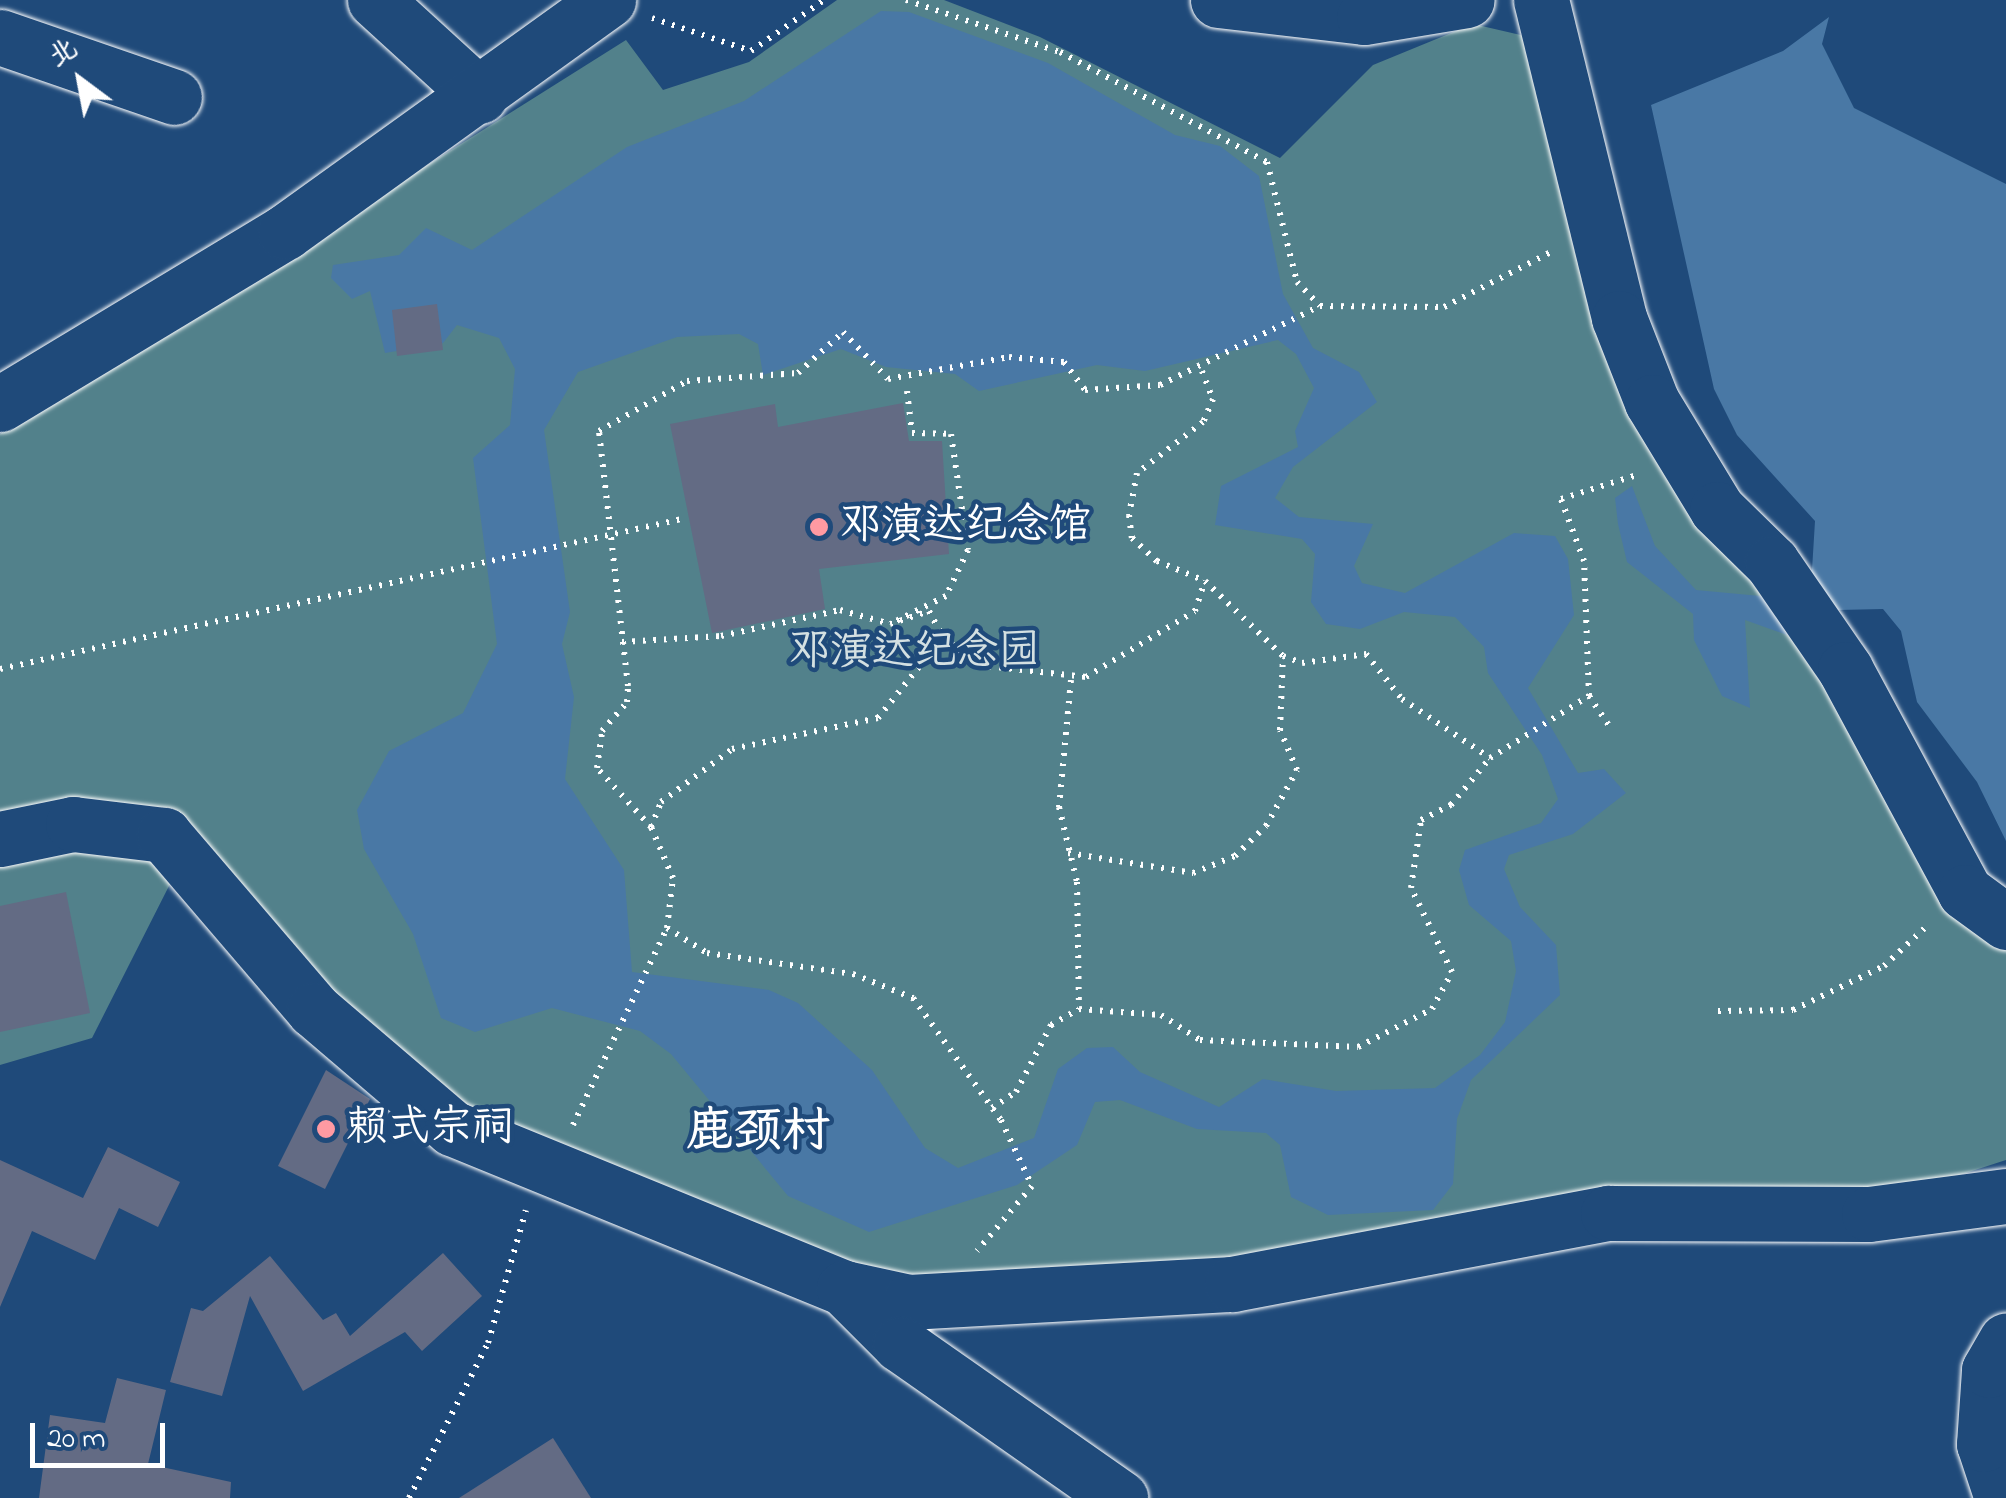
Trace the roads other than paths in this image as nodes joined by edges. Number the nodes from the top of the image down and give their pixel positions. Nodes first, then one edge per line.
1 (375, 0) edge
2 (1218, 0) edge
3 (1466, 0) edge
4 (1541, 0) edge
5 (607, 1) edge
6 (0, 37) edge
7 (480, 96) junction
8 (174, 97) dead end
9 (0, 404) edge
10 (0, 839) edge
11 (1986, 907) edge
12 (2006, 1196) edge
13 (844, 1288) junction
14 (2006, 1340) edge
15 (1120, 1498) edge
16 (2002, 1498) edge

1 - 7 street
2 - 3 street
4 - 11 street
5 - 7 street
6 - 8 street
7 - 9 street
10 - 13 street
12 - 13 street
13 - 15 street
14 - 16 street

